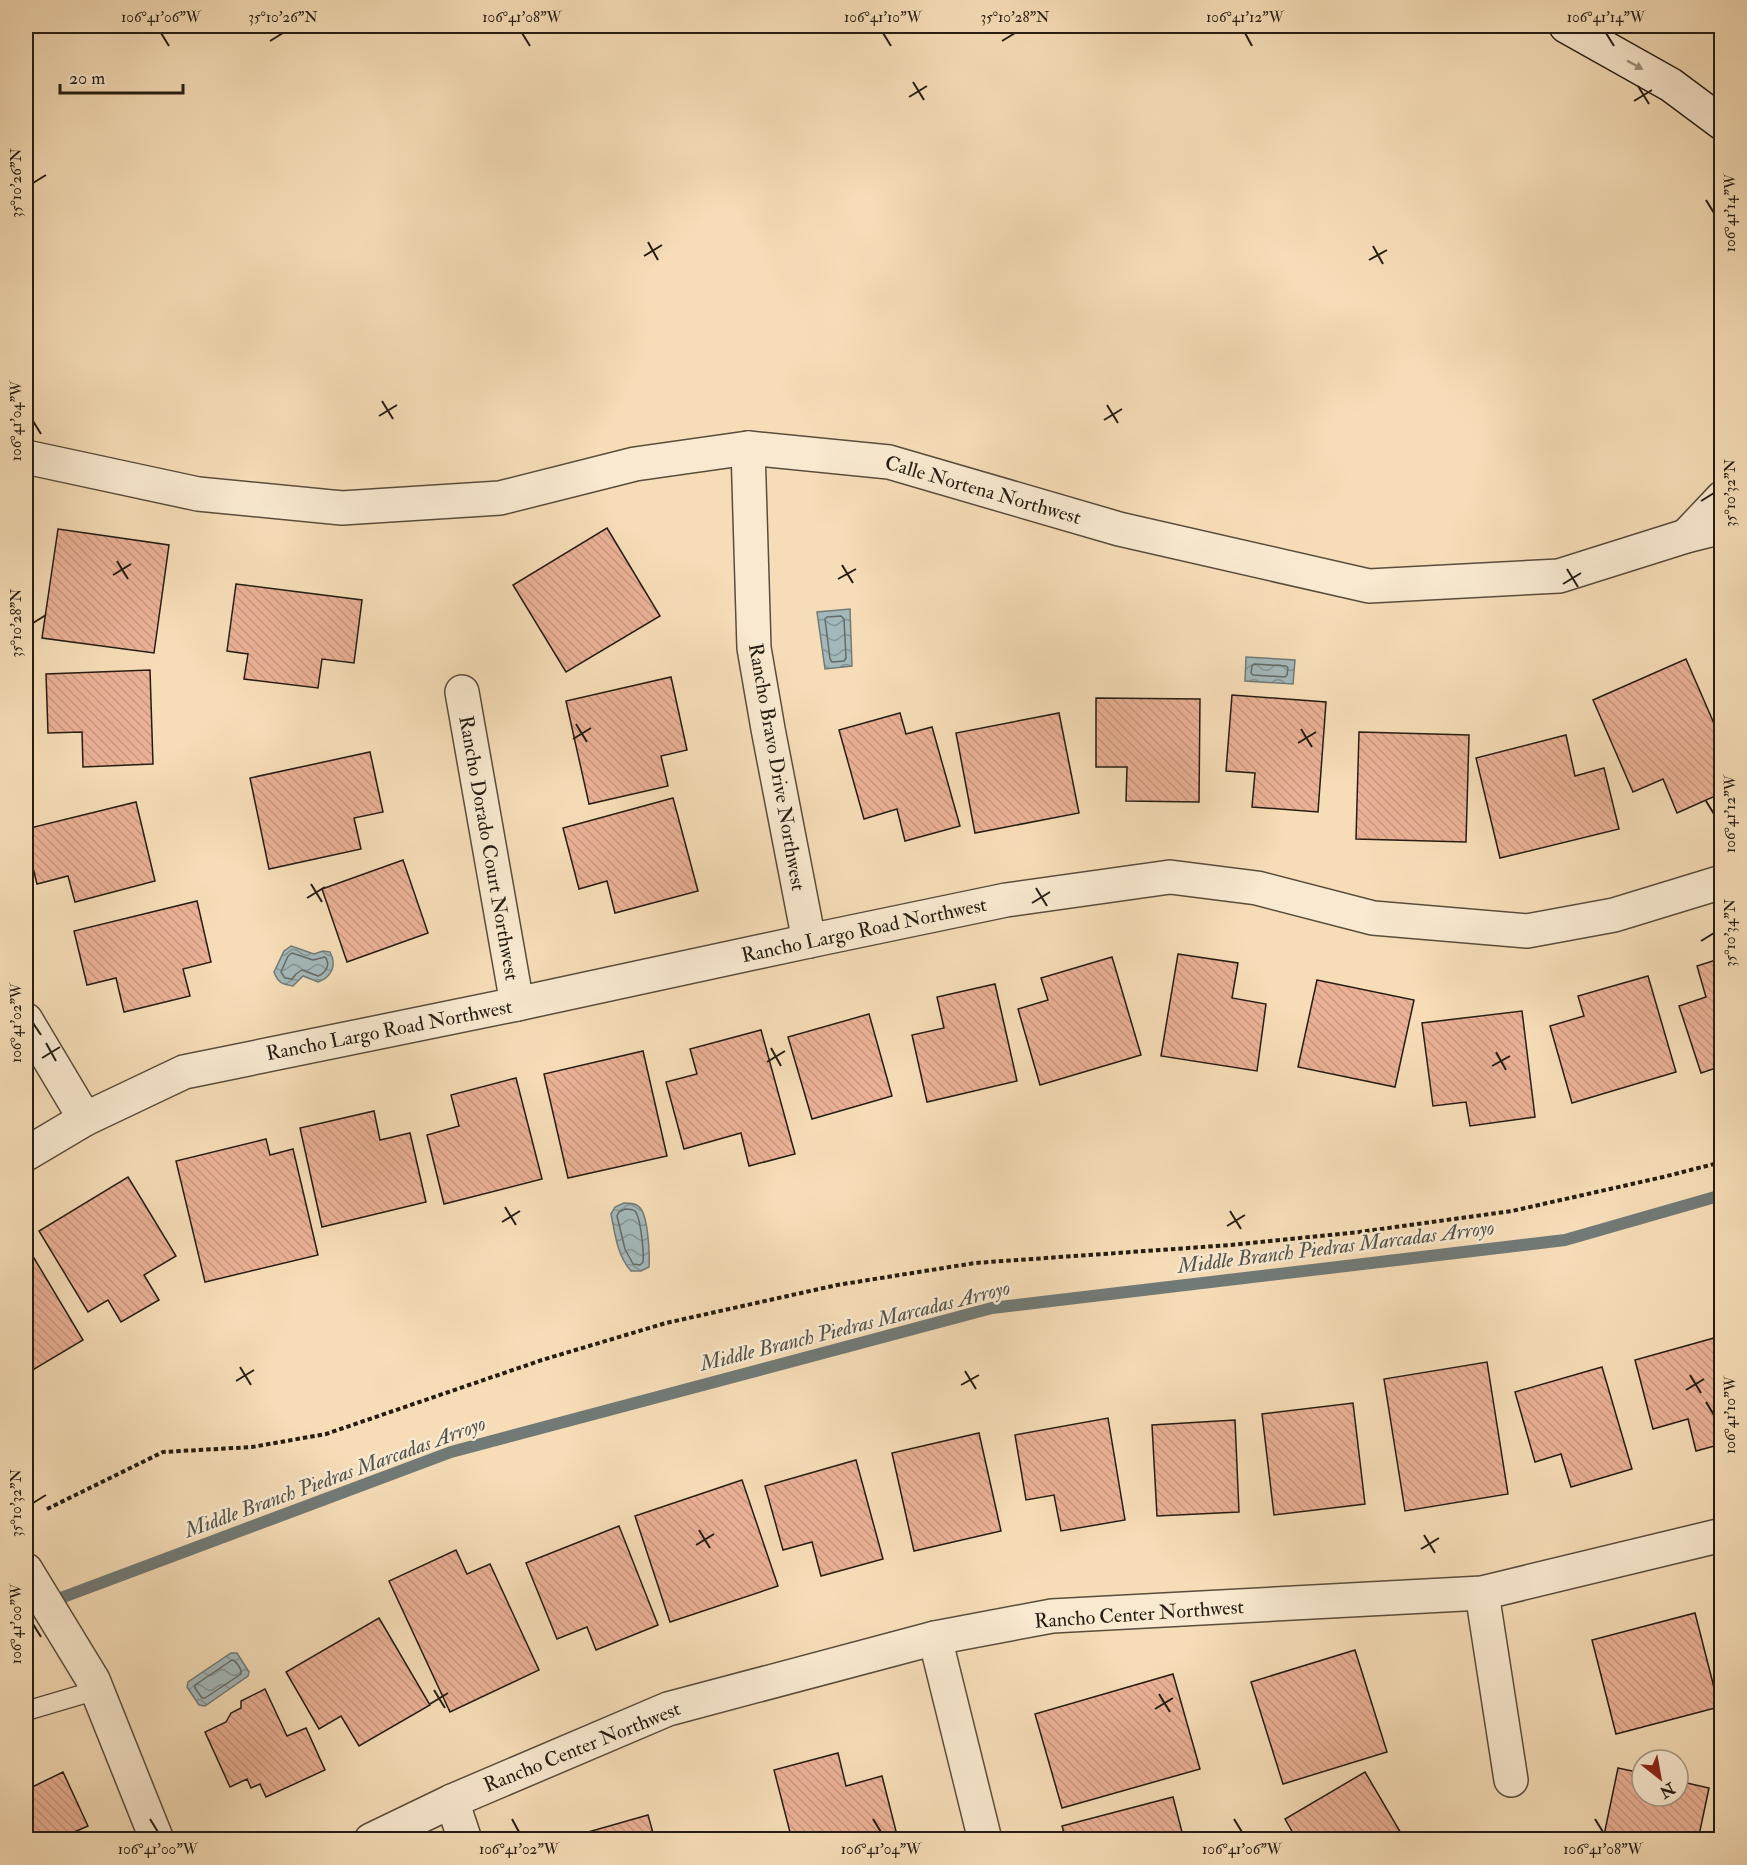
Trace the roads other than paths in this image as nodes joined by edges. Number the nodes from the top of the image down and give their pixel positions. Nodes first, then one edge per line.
1 (1566, 26) edge
2 (1722, 123) edge
3 (748, 448) junction
4 (26, 458) edge
5 (1722, 498) edge
6 (1722, 527) edge
7 (1686, 536) junction
8 (462, 692) dead end
9 (1722, 882) edge
10 (809, 940) junction
11 (517, 1004) junction
12 (26, 1020) edge
13 (85, 1119) junction
14 (26, 1154) edge
15 (1722, 1535) edge
16 (26, 1570) edge
17 (1482, 1593) junction
18 (935, 1638) junction
19 (95, 1685) junction
20 (26, 1711) edge
21 (1511, 1780) dead end
22 (452, 1801) junction
23 (157, 1839) edge
24 (371, 1839) edge
25 (465, 1839) edge
26 (985, 1839) edge

1 -> 2 street
3 - 4 street, Calle Nortena Northwest
3 - 7 street, Calle Nortena Northwest
3 - 10 street, Rancho Bravo Drive Northwest
5 - 7 street, Calle Nortena Northwest
6 - 7 street, Calle Nortena Northwest
8 - 11 street, Rancho Dorado Court Northwest
9 - 10 street, Rancho Largo Road Northwest
10 - 11 street, Rancho Largo Road Northwest
11 - 13 street, Rancho Largo Road Northwest
12 - 13 street
13 - 14 street, Rancho Largo Road Northwest
15 - 17 street, Rancho Center Northwest
16 - 19 street
17 - 18 street, Rancho Center Northwest
17 - 21 street
18 - 22 street, Rancho Center Northwest
18 - 26 street
19 - 20 lane
19 - 23 street
22 - 24 street, Rancho Center Northwest
22 - 25 street

